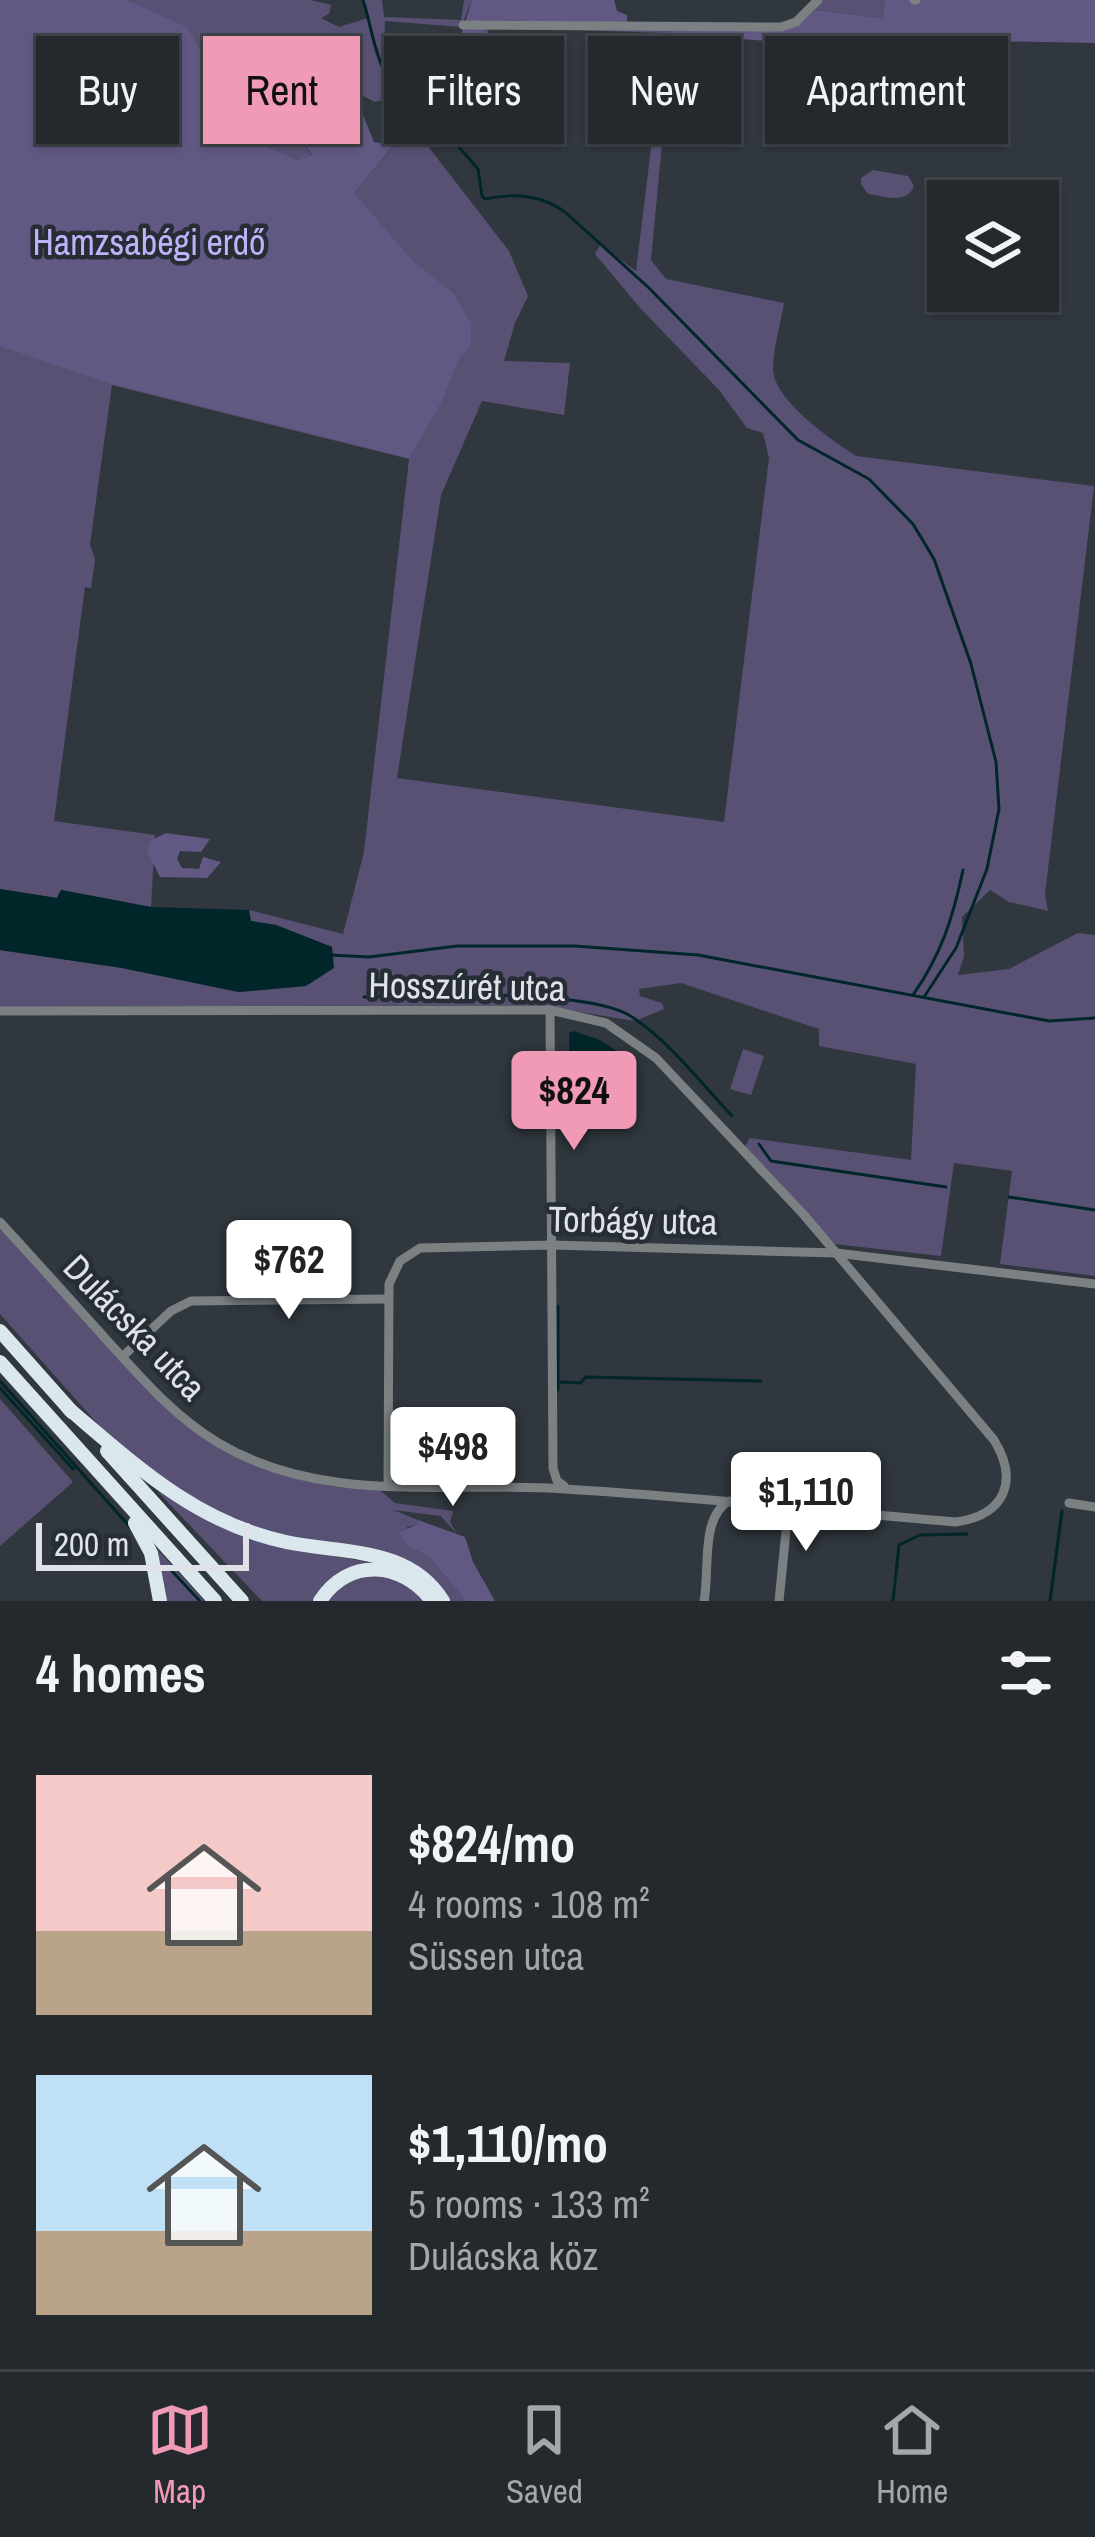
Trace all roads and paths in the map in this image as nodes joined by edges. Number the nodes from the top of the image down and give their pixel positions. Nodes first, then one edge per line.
1 (818, 0) edge
2 (463, 25) dead end
3 (550, 1010) junction
4 (0, 1011) edge
5 (0, 1222) edge
6 (552, 1245) junction
7 (836, 1252) junction
8 (876, 1257) junction
9 (862, 1282) junction
10 (1095, 1284) edge
11 (388, 1299) junction
12 (0, 1331) edge
13 (122, 1357) junction
14 (0, 1362) edge
15 (69, 1409) junction
16 (84, 1456) junction
17 (388, 1486) junction
18 (568, 1489) junction
19 (689, 1497) junction
20 (729, 1502) junction
21 (1070, 1503) dead end
22 (779, 1507) junction
23 (1095, 1507) edge
24 (802, 1509) junction
25 (711, 1520) junction
26 (787, 1521) junction
27 (160, 1601) edge
28 (215, 1601) edge
29 (242, 1601) edge
30 (320, 1601) edge
31 (432, 1601) edge
32 (443, 1601) edge
33 (704, 1601) edge
34 (779, 1601) edge

1 - 2 street
3 - 4 street, Hosszúrét utca
3 - 6 street
3 - 7 street, Hosszúrét utca
5 - 13 street, Dulácska utca
6 - 7 street, Torbágy utca
6 - 11 street, Torbágy utca
6 - 18 street
7 - 8 street, Torbágy utca
7 - 9 street, Dulácska utca
8 - 9 street
8 - 10 street, Torbágy utca
9 - 24 street, Dulácska utca
11 - 13 street
11 - 17 street
12 - 15 highway
13 - 17 street, Dulácska utca
14 - 16 highway
15 - 29 highway
15 - 32 highway
16 - 27 highway
16 - 28 highway
17 - 18 street, Dulácska utca
18 - 19 street, Dulácska utca
19 - 20 street, Dulácska utca
19 - 25 street
20 - 22 street, Dulácska utca
20 - 25 street
21 - 23 street
22 - 24 street, Dulácska utca
22 - 26 street
24 - 26 street
25 - 33 street
26 - 34 street
30 - 31 highway

